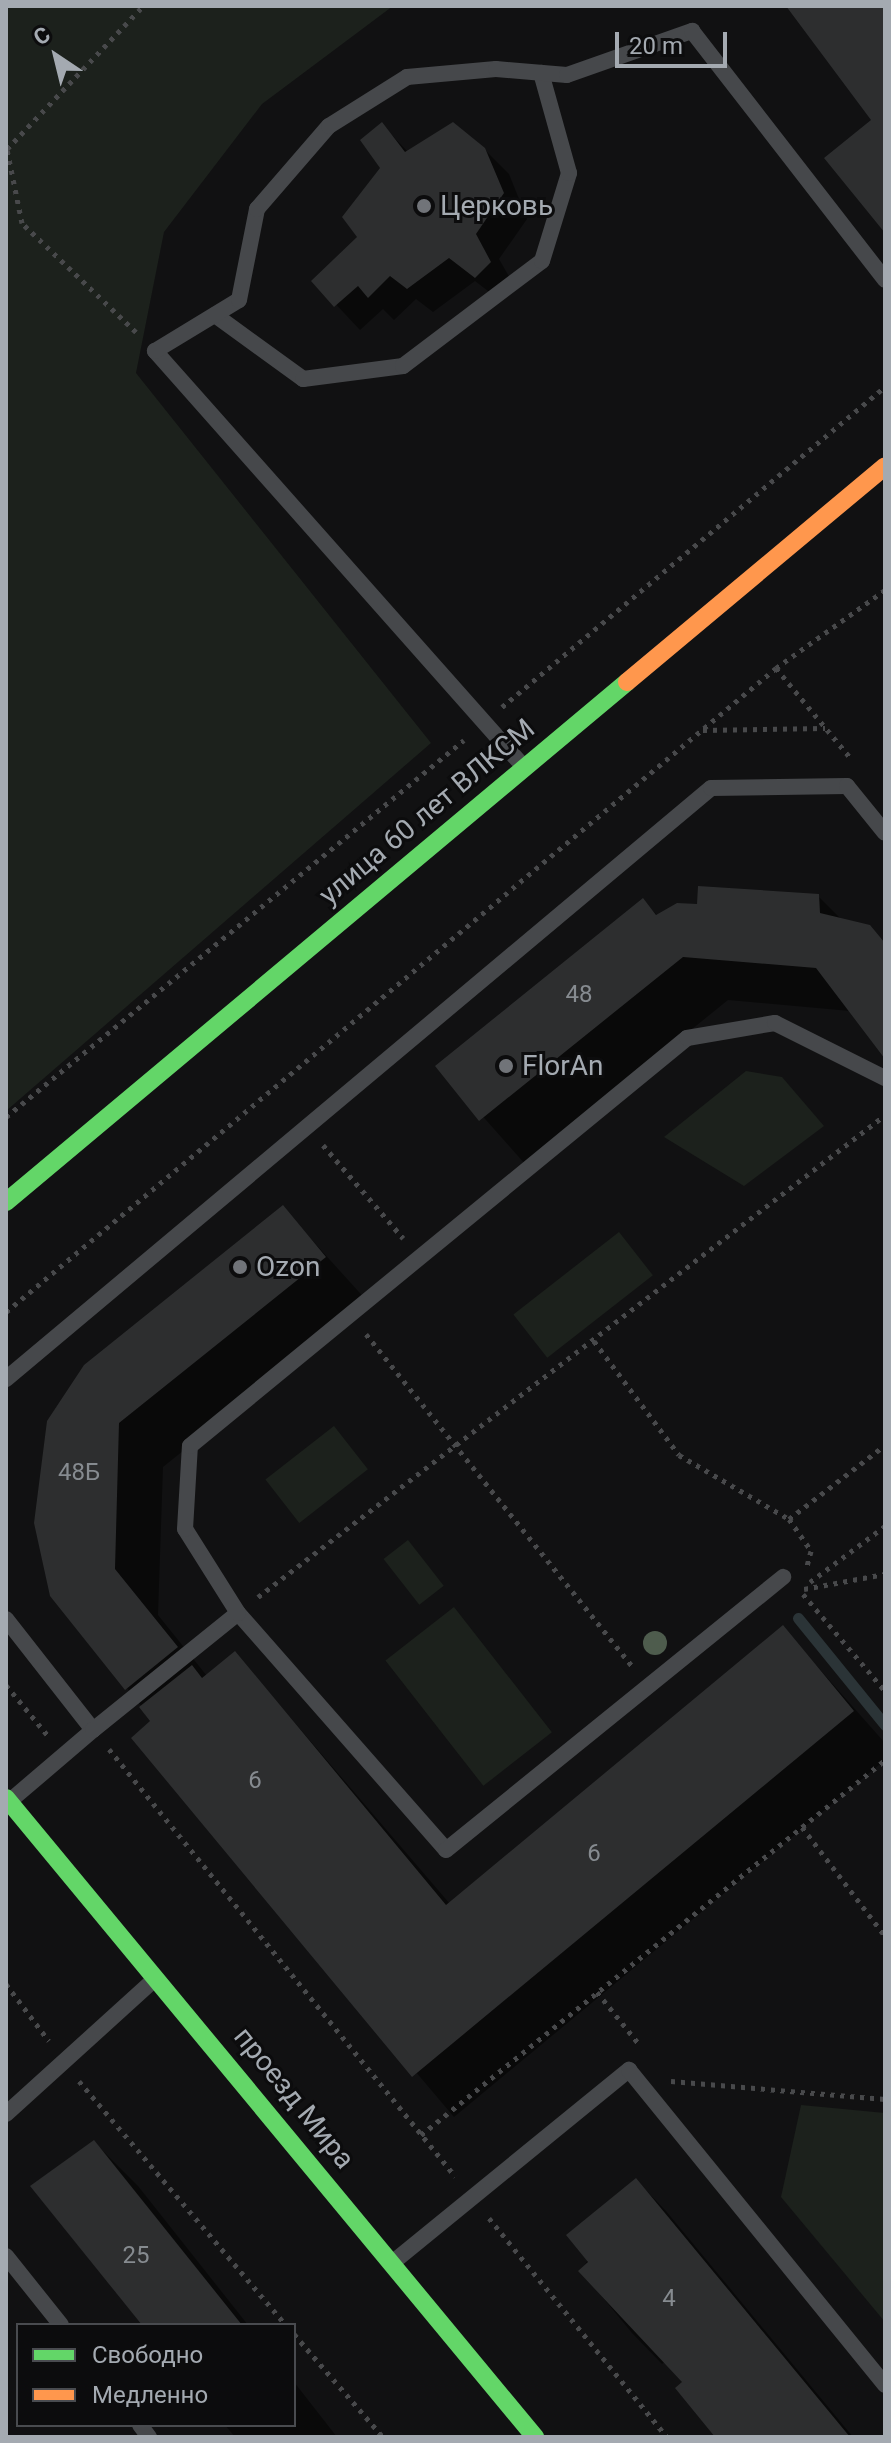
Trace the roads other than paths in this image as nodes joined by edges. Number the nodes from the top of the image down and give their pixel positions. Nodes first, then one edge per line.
1 (541, 73) junction
2 (885, 280) edge
3 (215, 315) junction
4 (885, 466) edge
5 (524, 767) junction
6 (885, 833) edge
7 (885, 1078) edge
8 (6, 1202) edge
9 (6, 1379) edge
10 (783, 1577) dead end
11 (238, 1613) junction
12 (6, 1619) edge
13 (93, 1730) junction
14 (8, 1800) edge
15 (158, 1977) junction
16 (6, 2114) edge
17 (6, 2256) edge
18 (392, 2263) junction
19 (59, 2323) edge
20 (885, 2385) edge
21 (535, 2437) edge

1 - 2 lane
1 - 3 lane
1 - 3 lane
3 - 5 lane
4 - 5 street, улица 60 лет ВЛКСМ
5 - 8 street, улица 60 лет ВЛКСМ
6 - 9 lane
7 - 11 lane
10 - 11 lane
11 - 13 lane
12 - 13 lane
13 - 14 lane
14 - 15 street, проезд Мира
15 - 16 lane
15 - 18 street, проезд Мира
17 - 19 lane
18 - 20 lane
18 - 21 street, проезд Мира

